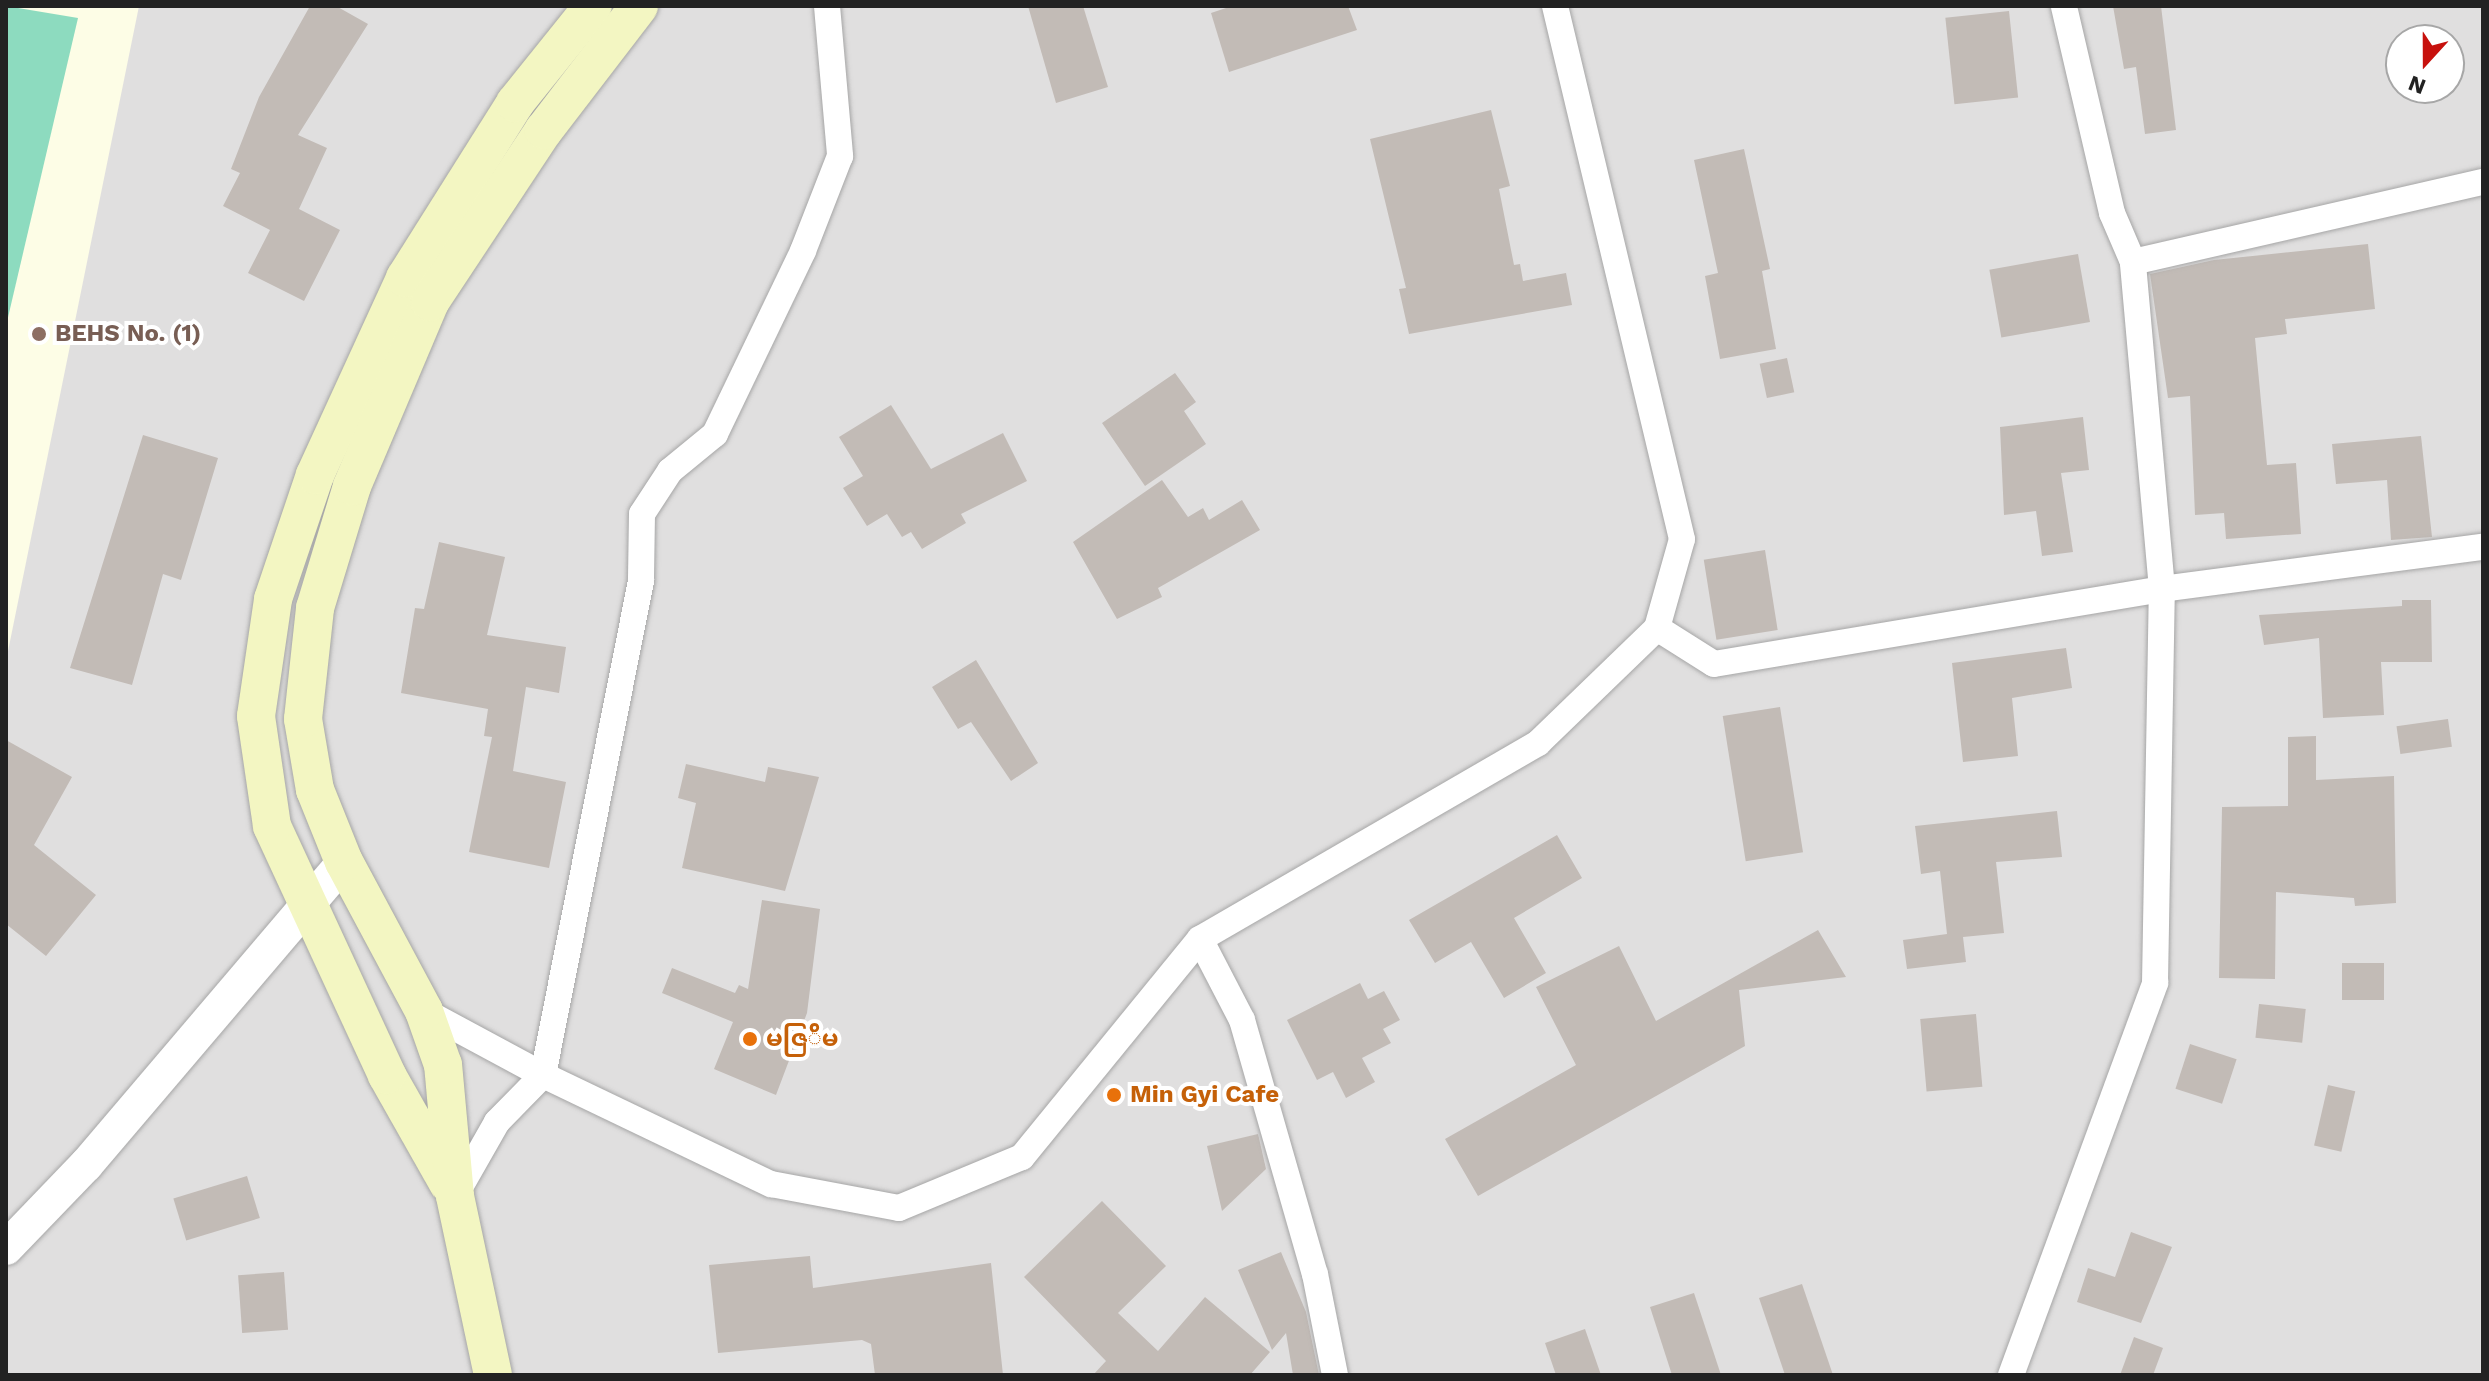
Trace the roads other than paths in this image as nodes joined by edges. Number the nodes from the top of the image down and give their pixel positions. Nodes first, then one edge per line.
1 (593, 6) edge
2 (639, 6) edge
3 (827, 6) edge
4 (1555, 6) edge
5 (2064, 6) edge
6 (2483, 182) edge
7 (2133, 262) junction
8 (2483, 547) edge
9 (2162, 589) junction
10 (1657, 628) junction
11 (344, 862) junction
12 (310, 898) junction
13 (1200, 939) junction
14 (424, 1011) junction
15 (543, 1075) junction
16 (455, 1196) junction
17 (6, 1248) edge
18 (493, 1375) edge
19 (1335, 1375) edge
20 (2011, 1375) edge

1 - 12 main road
2 - 11 main road
3 - 15 street
4 - 10 street
5 - 7 street
6 - 7 street
7 - 9 street
8 - 9 street
9 - 10 street
9 - 20 street
10 - 13 street
11 - 12 street
11 - 14 main road
12 - 16 main road
12 - 17 street
13 - 15 street
13 - 19 street
14 - 15 street
14 - 16 main road
15 - 16 street
16 - 18 main road

